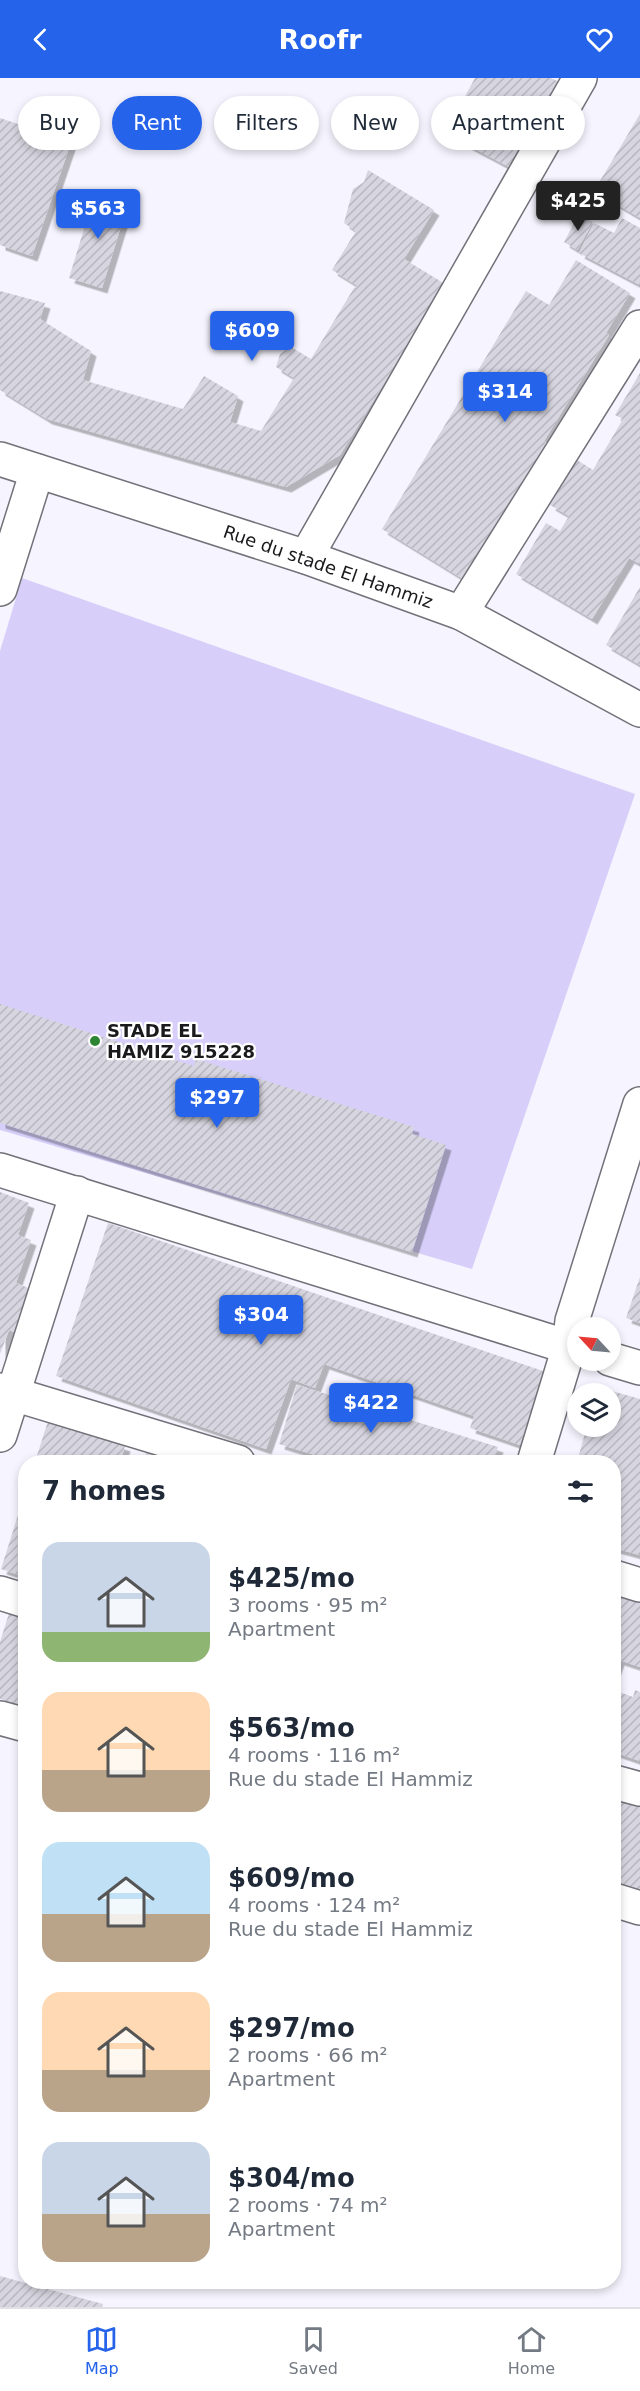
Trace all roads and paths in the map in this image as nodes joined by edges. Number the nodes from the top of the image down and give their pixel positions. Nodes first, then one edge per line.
1 (580, 78) edge
2 (640, 327) edge
3 (0, 459) edge
4 (37, 471) junction
5 (306, 557) junction
6 (0, 589) edge
7 (461, 613) junction
8 (640, 710) edge
9 (638, 1120) edge
10 (0, 1170) edge
11 (77, 1193) junction
12 (573, 1317) edge
13 (567, 1346) edge
14 (621, 1362) edge
15 (567, 1366) edge
16 (640, 1368) edge
17 (7, 1392) edge
18 (0, 1434) edge
19 (215, 1455) edge
20 (536, 1455) edge
21 (621, 1579) edge
22 (640, 1585) edge
23 (0, 1593) edge
24 (18, 1599) edge
25 (0, 1718) edge
26 (18, 1723) edge
27 (621, 1784) edge
28 (640, 1789) edge
29 (621, 1902) edge
30 (640, 1908) edge

1 - 5 street
2 - 7 street
3 - 4 street, Rue du stade El Hammiz
4 - 5 street, Rue du stade El Hammiz
4 - 6 street
5 - 7 street, Rue du stade El Hammiz
7 - 8 street, Rue du stade El Hammiz
9 - 12 street
10 - 11 street
11 - 13 street
11 - 17 street
14 - 16 street
15 - 20 street
17 - 18 street
17 - 19 street
21 - 22 street
23 - 24 street
25 - 26 street
27 - 28 street
29 - 30 street

